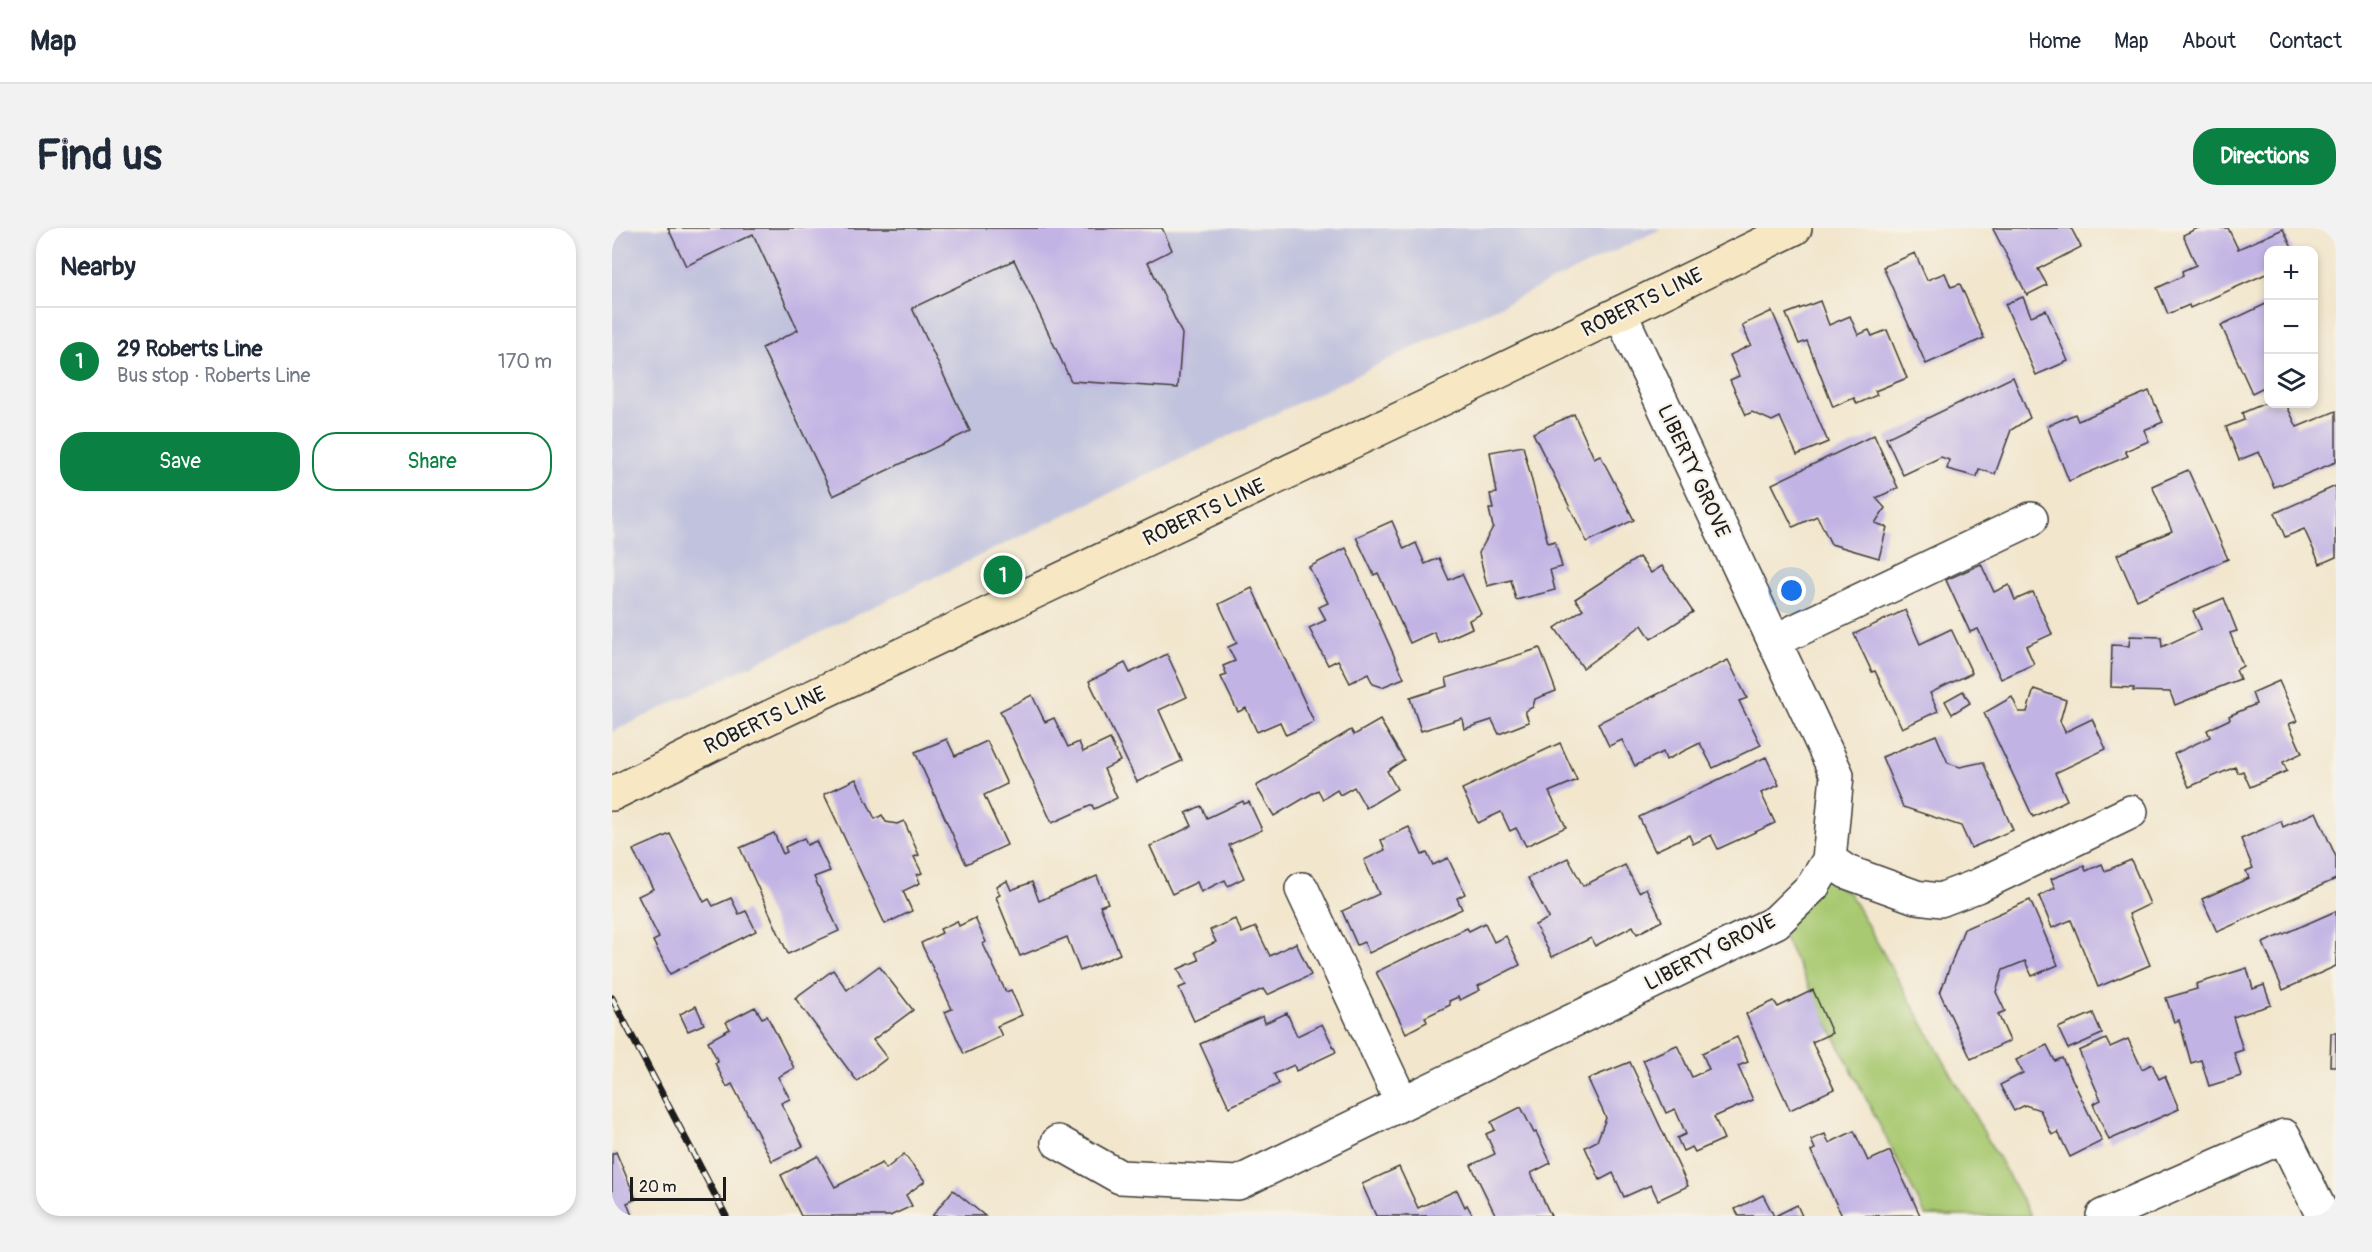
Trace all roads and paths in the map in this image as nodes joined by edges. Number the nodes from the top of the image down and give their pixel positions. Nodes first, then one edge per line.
1 (1795, 228) edge
2 (1620, 313) junction
3 (2031, 519) dead end
4 (1774, 641) junction
5 (612, 794) edge
6 (2131, 812) dead end
7 (1829, 860) junction
8 (1302, 889) dead end
9 (1402, 1103) junction
10 (1058, 1142) dead end
11 (2103, 1216) edge
12 (2323, 1216) edge

1 - 2 main road, ROBERTS LINE
2 - 4 street, LIBERTY GROVE
2 - 5 main road, ROBERTS LINE
3 - 4 street
4 - 7 street, LIBERTY GROVE
6 - 7 street
7 - 9 street, LIBERTY GROVE
8 - 9 street
9 - 10 street, LIBERTY GROVE
11 - 12 street

